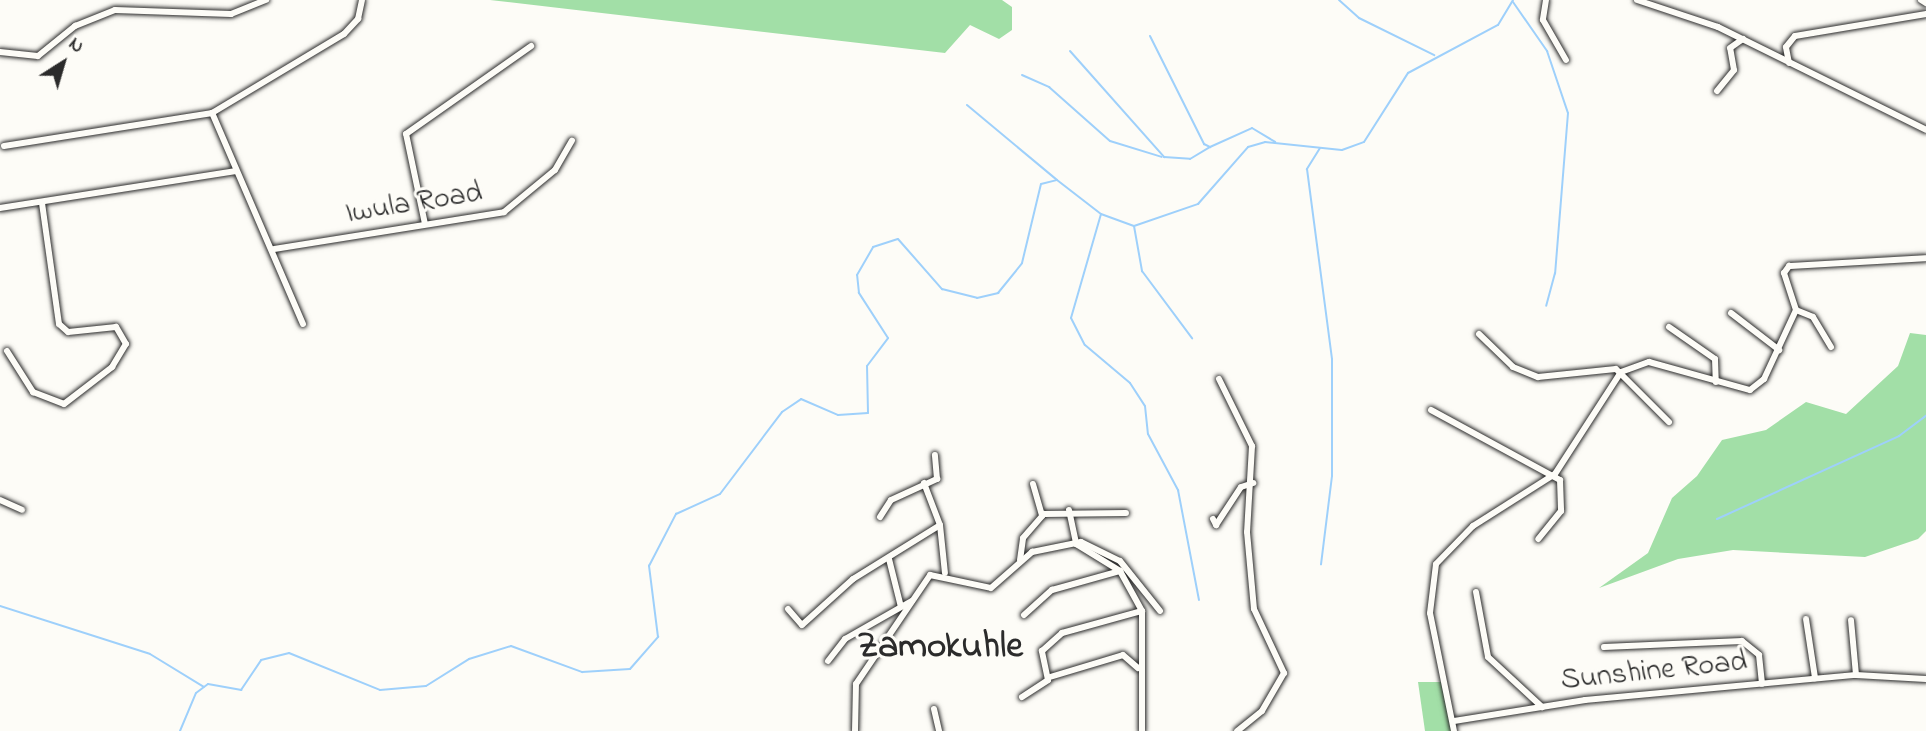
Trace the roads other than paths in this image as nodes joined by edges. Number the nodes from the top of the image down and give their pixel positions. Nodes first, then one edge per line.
1 (266, 0) edge
2 (362, 0) edge
3 (1546, 0) edge
4 (1637, 0) edge
5 (1921, 0) edge
6 (1926, 3) edge
7 (1926, 14) edge
8 (1743, 39) junction
9 (531, 46) dead end
10 (0, 52) edge
11 (1566, 60) dead end
12 (1790, 65) junction
13 (1717, 91) dead end
14 (212, 113) junction
15 (1926, 130) edge
16 (572, 141) dead end
17 (4, 146) dead end
18 (236, 171) junction
19 (42, 203) junction
20 (0, 208) edge
21 (425, 224) junction
22 (274, 248) junction
23 (1926, 257) edge
24 (1796, 310) junction
25 (1731, 313) dead end
26 (303, 324) dead end
27 (1670, 327) dead end
28 (1479, 334) dead end
29 (1830, 347) dead end
30 (1779, 350) junction
31 (7, 351) dead end
32 (1622, 372) junction
33 (1219, 379) dead end
34 (1716, 382) junction
35 (1431, 410) dead end
36 (1669, 422) dead end
37 (935, 455) dead end
38 (1555, 474) junction
39 (1253, 483) junction
40 (923, 484) junction
41 (1033, 484) dead end
42 (0, 500) edge
43 (22, 509) dead end
44 (1069, 510) junction
45 (1126, 513) dead end
46 (1042, 516) junction
47 (880, 517) dead end
48 (1213, 519) dead end
49 (941, 524) junction
50 (1538, 539) dead end
51 (1075, 542) junction
52 (889, 559) junction
53 (1020, 560) junction
54 (1120, 571) junction
55 (945, 573) junction
56 (1476, 592) dead end
57 (914, 600) junction
58 (901, 607) junction
59 (788, 609) dead end
60 (1142, 611) junction
61 (1160, 611) dead end
62 (1024, 615) dead end
63 (1805, 620) dead end
64 (1850, 620) dead end
65 (1604, 647) dead end
66 (828, 661) dead end
67 (1138, 668) junction
68 (1856, 673) junction
69 (1050, 677) junction
70 (1815, 678) junction
71 (1926, 679) edge
72 (1762, 684) junction
73 (1022, 697) dead end
74 (1542, 707) junction
75 (934, 709) dead end
76 (1454, 721) junction
77 (855, 731) edge
78 (939, 731) edge
79 (1142, 731) edge
80 (1237, 731) edge
81 (1454, 731) edge

1 - 10 street
2 - 14 street
3 - 11 street
4 - 8 street
5 - 6 street
7 - 12 street
8 - 12 street
8 - 13 street
9 - 21 street
12 - 15 street
14 - 17 street
14 - 18 street
16 - 21 street, Iwula Road
18 - 19 street
18 - 22 street
19 - 20 street
19 - 31 street
21 - 22 street, Iwula Road
22 - 26 street
23 - 24 street
24 - 29 street
24 - 30 street
25 - 30 street
27 - 34 street
28 - 32 street
30 - 34 street
32 - 34 street
32 - 36 street
32 - 38 street
33 - 39 street
35 - 38 street
37 - 40 street
38 - 50 street
38 - 76 street
39 - 48 street
39 - 80 street
40 - 47 street
40 - 49 street
41 - 46 street
42 - 43 street
44 - 45 street
44 - 46 street
44 - 51 street
46 - 53 street
49 - 52 street
49 - 55 street
51 - 53 street
51 - 54 street
51 - 61 street
52 - 58 street
52 - 59 street
53 - 55 street
54 - 60 street
54 - 62 street
55 - 57 street
56 - 74 street
57 - 58 street
57 - 77 street
58 - 66 street
60 - 67 street
60 - 69 street
63 - 70 street
64 - 68 street
65 - 72 street
67 - 69 street
67 - 79 street
68 - 70 street, Sunshine Road
68 - 71 street, Sunshine Road
69 - 73 street
70 - 72 street, Sunshine Road
72 - 74 street, Sunshine Road
74 - 76 street, Sunshine Road
75 - 78 street
76 - 81 street

